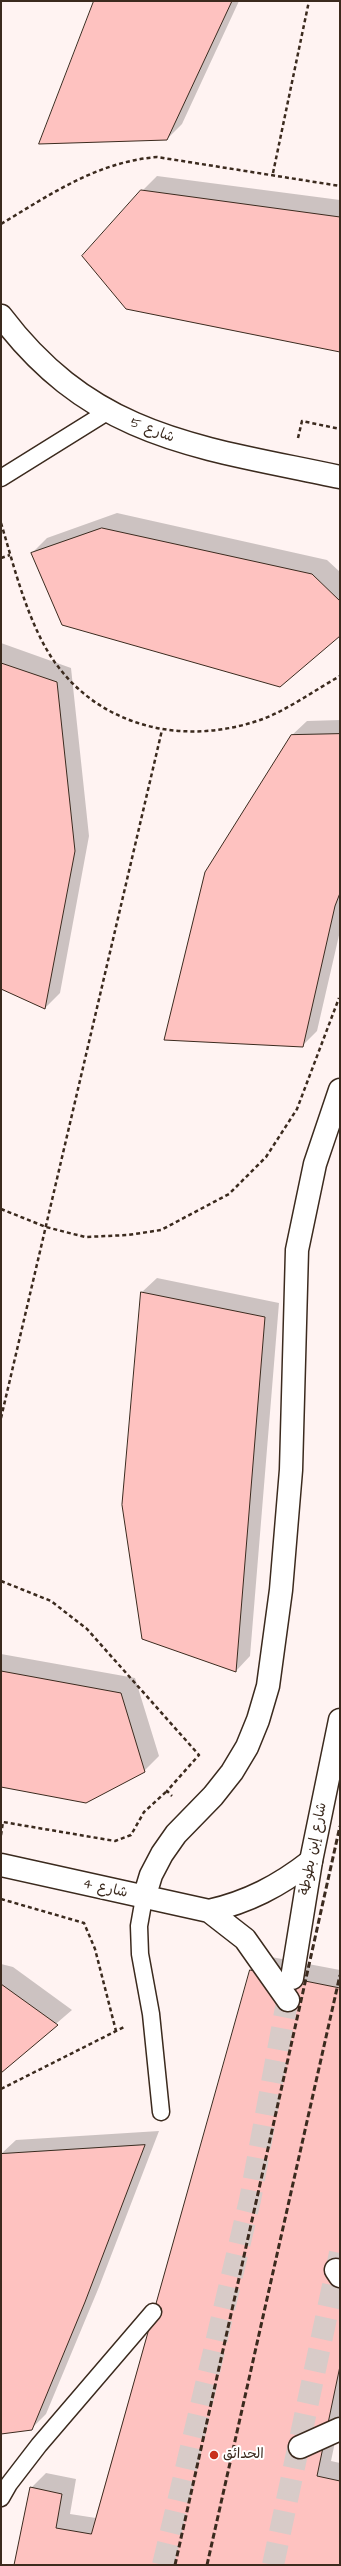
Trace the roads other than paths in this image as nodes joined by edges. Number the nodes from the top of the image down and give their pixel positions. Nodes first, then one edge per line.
1 (1, 316) edge
2 (107, 412) junction
3 (340, 477) edge
4 (1, 478) edge
5 (340, 1090) edge
6 (340, 1720) edge
7 (311, 1861) junction
8 (1, 1865) edge
9 (144, 1898) junction
10 (209, 1911) junction
11 (292, 1978) tunnel mouth
12 (288, 2000) dead end
13 (161, 2112) dead end
14 (153, 2312) dead end
15 (340, 2429) edge
16 (300, 2447) dead end
17 (1, 2498) edge

1 - 2 street, شارع 5
2 - 3 street, شارع 5
2 - 4 lane
5 - 9 street
6 - 7 street, شارع إبن بطوطة
7 - 10 street, شارع 4
7 - 11 street, شارع إبن بطوطة
8 - 9 street, شارع 4
9 - 10 street, شارع 4
9 - 13 lane
10 - 12 street, شارع 4
14 - 17 lane
15 - 16 street

